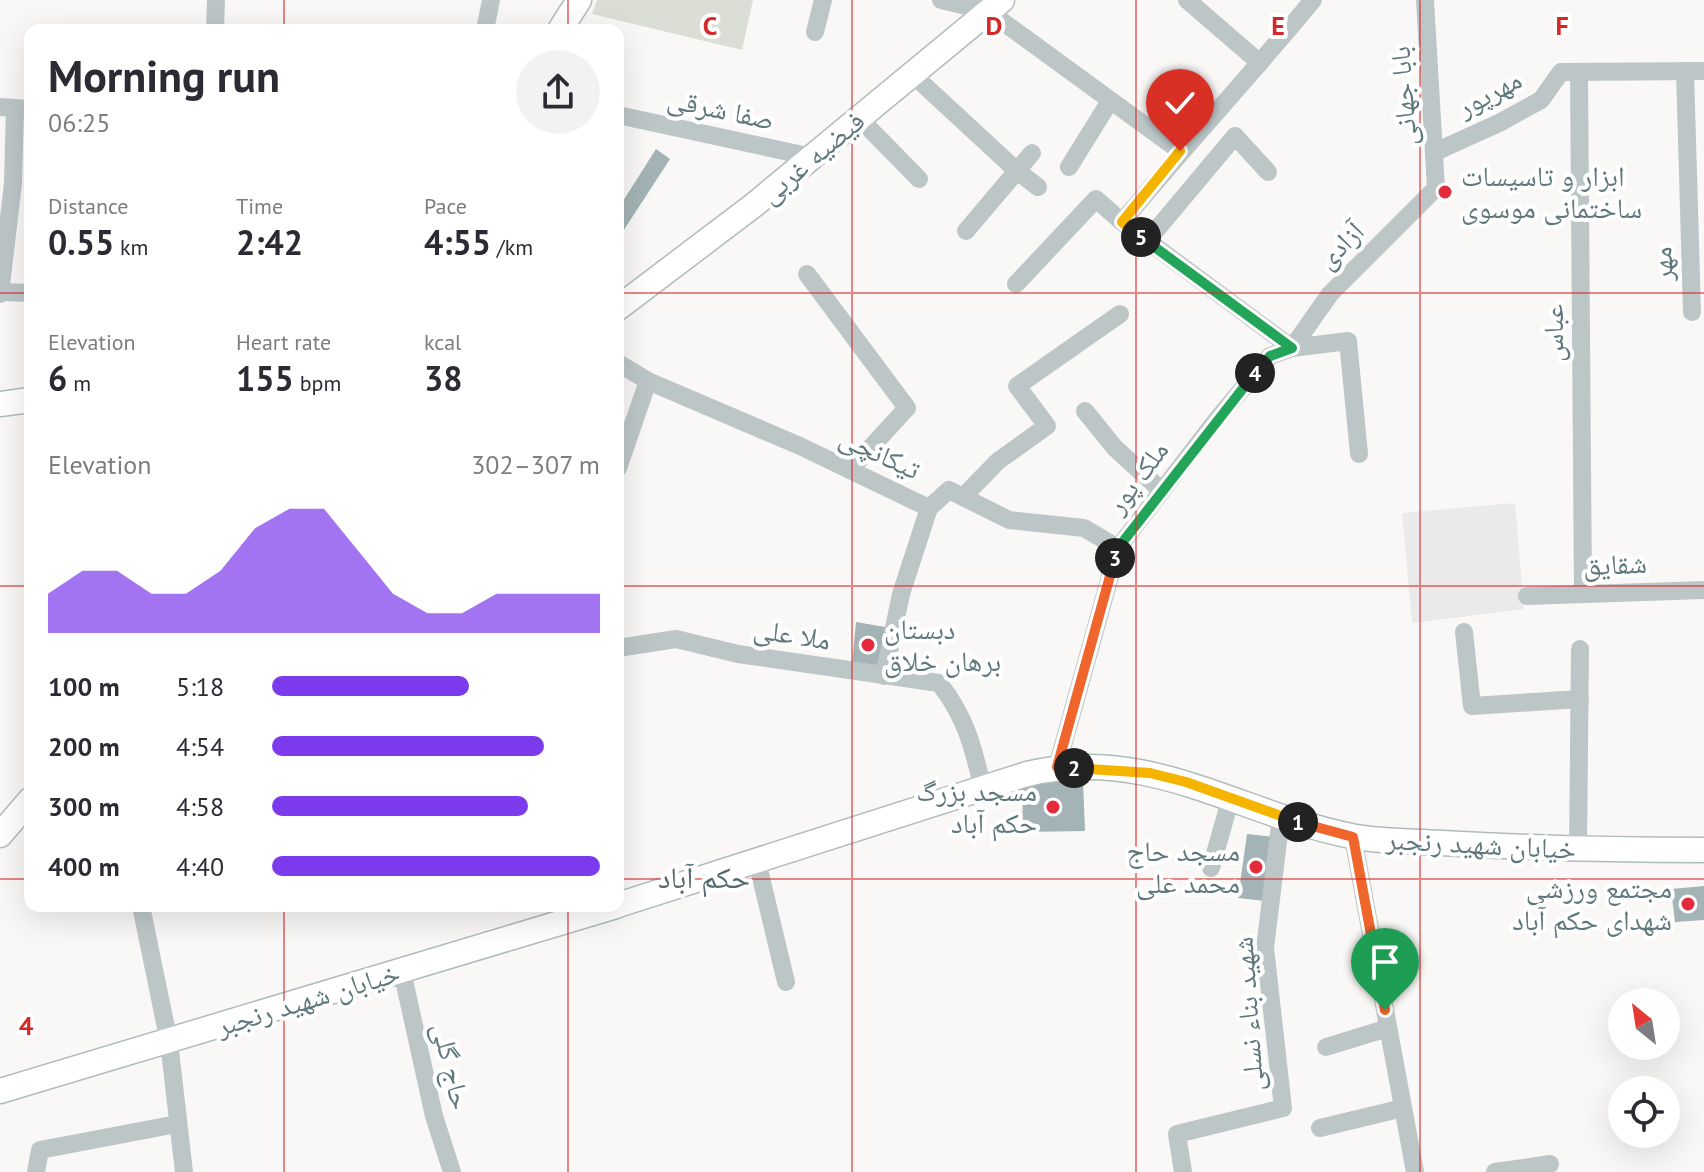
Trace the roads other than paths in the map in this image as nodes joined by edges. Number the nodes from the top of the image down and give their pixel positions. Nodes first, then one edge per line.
1 (216, 0) edge
2 (491, 0) edge
3 (579, 0) edge
4 (823, 0) edge
5 (941, 0) edge
6 (1187, 0) edge
7 (1313, 0) edge
8 (1425, 0) edge
9 (982, 4) edge
10 (215, 24) edge
11 (486, 24) edge
12 (564, 24) edge
13 (815, 32) dead end
14 (1260, 63) junction
15 (1685, 71) junction
16 (1704, 71) edge
17 (1579, 72) junction
18 (912, 74) junction
19 (1110, 101) junction
20 (15, 108) edge
21 (624, 116) edge
22 (859, 118) junction
23 (1180, 151) junction
24 (1435, 152) junction
25 (1032, 153) dead end
26 (812, 157) junction
27 (1069, 167) dead end
28 (1017, 171) junction
29 (1268, 172) dead end
30 (919, 179) dead end
31 (1038, 187) dead end
32 (1436, 188) joint
33 (1122, 222) junction
34 (966, 231) dead end
35 (1147, 241) junction
36 (807, 274) dead end
37 (1016, 284) dead end
38 (0, 293) edge
39 (24, 293) edge
40 (624, 303) edge
41 (1692, 312) dead end
42 (1120, 314) dead end
43 (1292, 348) junction
44 (624, 367) edge
45 (648, 381) junction
46 (24, 401) edge
47 (0, 404) edge
48 (1085, 411) dead end
49 (624, 451) edge
50 (1359, 454) dead end
51 (850, 470) junction
52 (1162, 491) junction
53 (963, 497) junction
54 (929, 508) junction
55 (1118, 548) junction
56 (1704, 590) edge
57 (1583, 593) junction
58 (1527, 596) dead end
59 (1464, 632) dead end
60 (624, 647) edge
61 (1580, 649) dead end
62 (884, 676) junction
63 (1580, 699) junction
64 (1057, 767) junction
65 (983, 789) junction
66 (1231, 797) junction
67 (24, 807) edge
68 (1281, 817) junction
69 (0, 835) edge
70 (1353, 837) junction
71 (1578, 849) junction
72 (1704, 850) edge
73 (757, 861) junction
74 (1211, 868) dead end
75 (624, 904) edge
76 (142, 912) edge
77 (597, 912) edge
78 (402, 971) junction
79 (786, 982) dead end
80 (1388, 1028) junction
81 (169, 1042) junction
82 (1326, 1047) dead end
83 (0, 1091) edge
84 (1403, 1108) junction
85 (177, 1124) junction
86 (1320, 1128) dead end
87 (1550, 1164) dead end
88 (36, 1172) edge
89 (184, 1172) edge
90 (452, 1172) edge
91 (1183, 1172) edge
92 (1415, 1172) edge
93 (1495, 1172) edge

1 - 10 street
2 - 11 street
3 - 12 street
4 - 13 street
5 - 9 street
6 - 14 street
7 - 14 street
8 - 24 street, بابا جهانی
9 - 18 street, فیضیه غربی
9 - 19 street
14 - 23 street
15 - 16 street, مهرپور
15 - 17 street, مهرپور
15 - 41 street, مهر
17 - 24 street, مهرپور
17 - 57 street, عباس
18 - 22 street, فیضیه غربی
18 - 28 street
19 - 23 street
19 - 27 street
20 - 38 street
21 - 26 street, صفا شرقی
22 - 26 street, فیضیه غربی
22 - 30 street
23 - 33 street
24 - 32 street, بابا جهانی
25 - 28 street
26 - 40 street, فیضیه غربی
28 - 31 street
28 - 34 street
29 - 35 street
32 - 43 street, آزادی
33 - 35 street
33 - 37 street
35 - 43 street
36 - 51 street
38 - 39 street
42 - 53 street
43 - 50 street
43 - 52 street, ملک پور
44 - 45 street, تیکانچی
45 - 49 street
45 - 51 street, تیکانچی
46 - 47 street
48 - 52 street
51 - 54 street, تیکانچی
52 - 55 street, ملک پور
53 - 54 street, تیکانچی
53 - 55 street
54 - 62 street
55 - 64 street, ملک پور
56 - 57 street, شقایق
57 - 58 street, شقایق
59 - 63 street
60 - 62 street, ملا علی
61 - 63 street
62 - 65 street, ملا علی
63 - 71 street
64 - 65 street, خیابان شهید رنجبر
64 - 66 street, خیابان شهید رنجبر
65 - 73 street, خیابان شهید رنجبر
66 - 68 street, خیابان شهید رنجبر
66 - 74 street
67 - 69 street
68 - 70 street, خیابان شهید رنجبر
68 - 91 street, شهید بناء نسلی
70 - 71 street, خیابان شهید رنجبر
70 - 80 street
71 - 72 street, خیابان شهید رنجبر
73 - 75 street, خیابان شهید رنجبر
73 - 79 street
76 - 81 street
77 - 78 street, خیابان شهید رنجبر
78 - 81 street, خیابان شهید رنجبر
78 - 90 street, حاج گلی
80 - 82 street
80 - 84 street
81 - 83 street, خیابان شهید رنجبر
81 - 85 street
84 - 86 street
84 - 92 street
85 - 88 street
85 - 89 street
87 - 93 street

